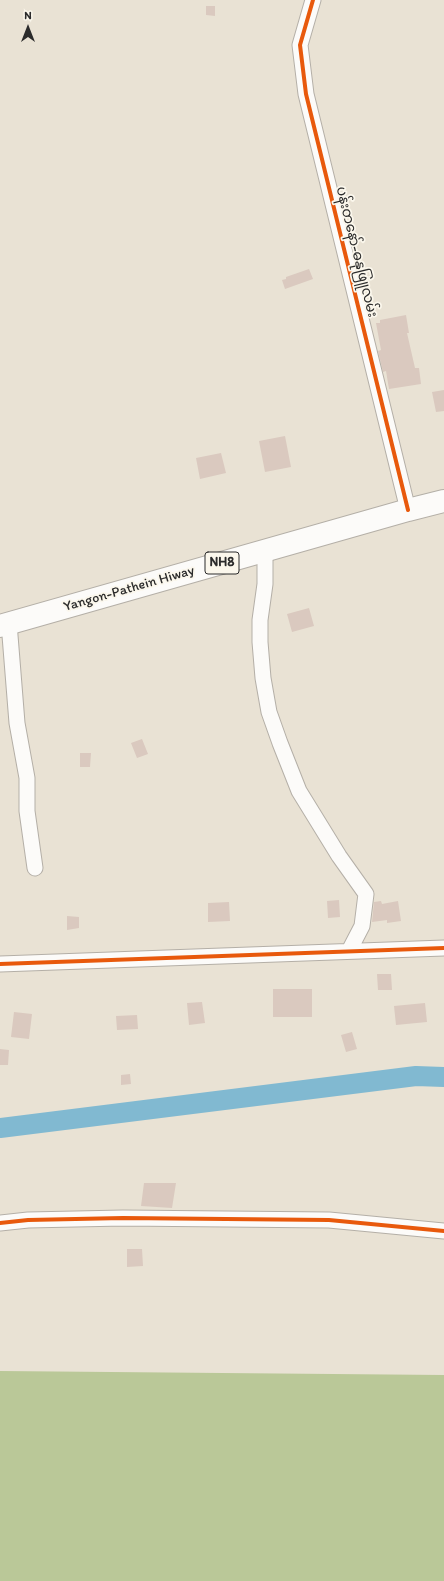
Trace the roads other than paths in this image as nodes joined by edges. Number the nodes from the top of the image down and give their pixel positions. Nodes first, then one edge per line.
1 (313, 0) edge
2 (444, 501) edge
3 (408, 510) junction
4 (265, 550) junction
5 (4, 625) edge
6 (35, 868) dead end
7 (444, 948) edge
8 (349, 951) junction
9 (0, 964) edge
10 (0, 1223) edge
11 (444, 1231) edge

1 - 3 street, ပန်းတနော်-ဓနုဖြူလမ်း
2 - 3 highway, Yangon-Pathein Hiway / NH8
3 - 4 highway, Yangon-Pathein Hiway / NH8
4 - 5 highway, Yangon-Pathein Hiway / NH8
4 - 8 street
5 - 6 street
7 - 8 street
8 - 9 street
10 - 11 street

